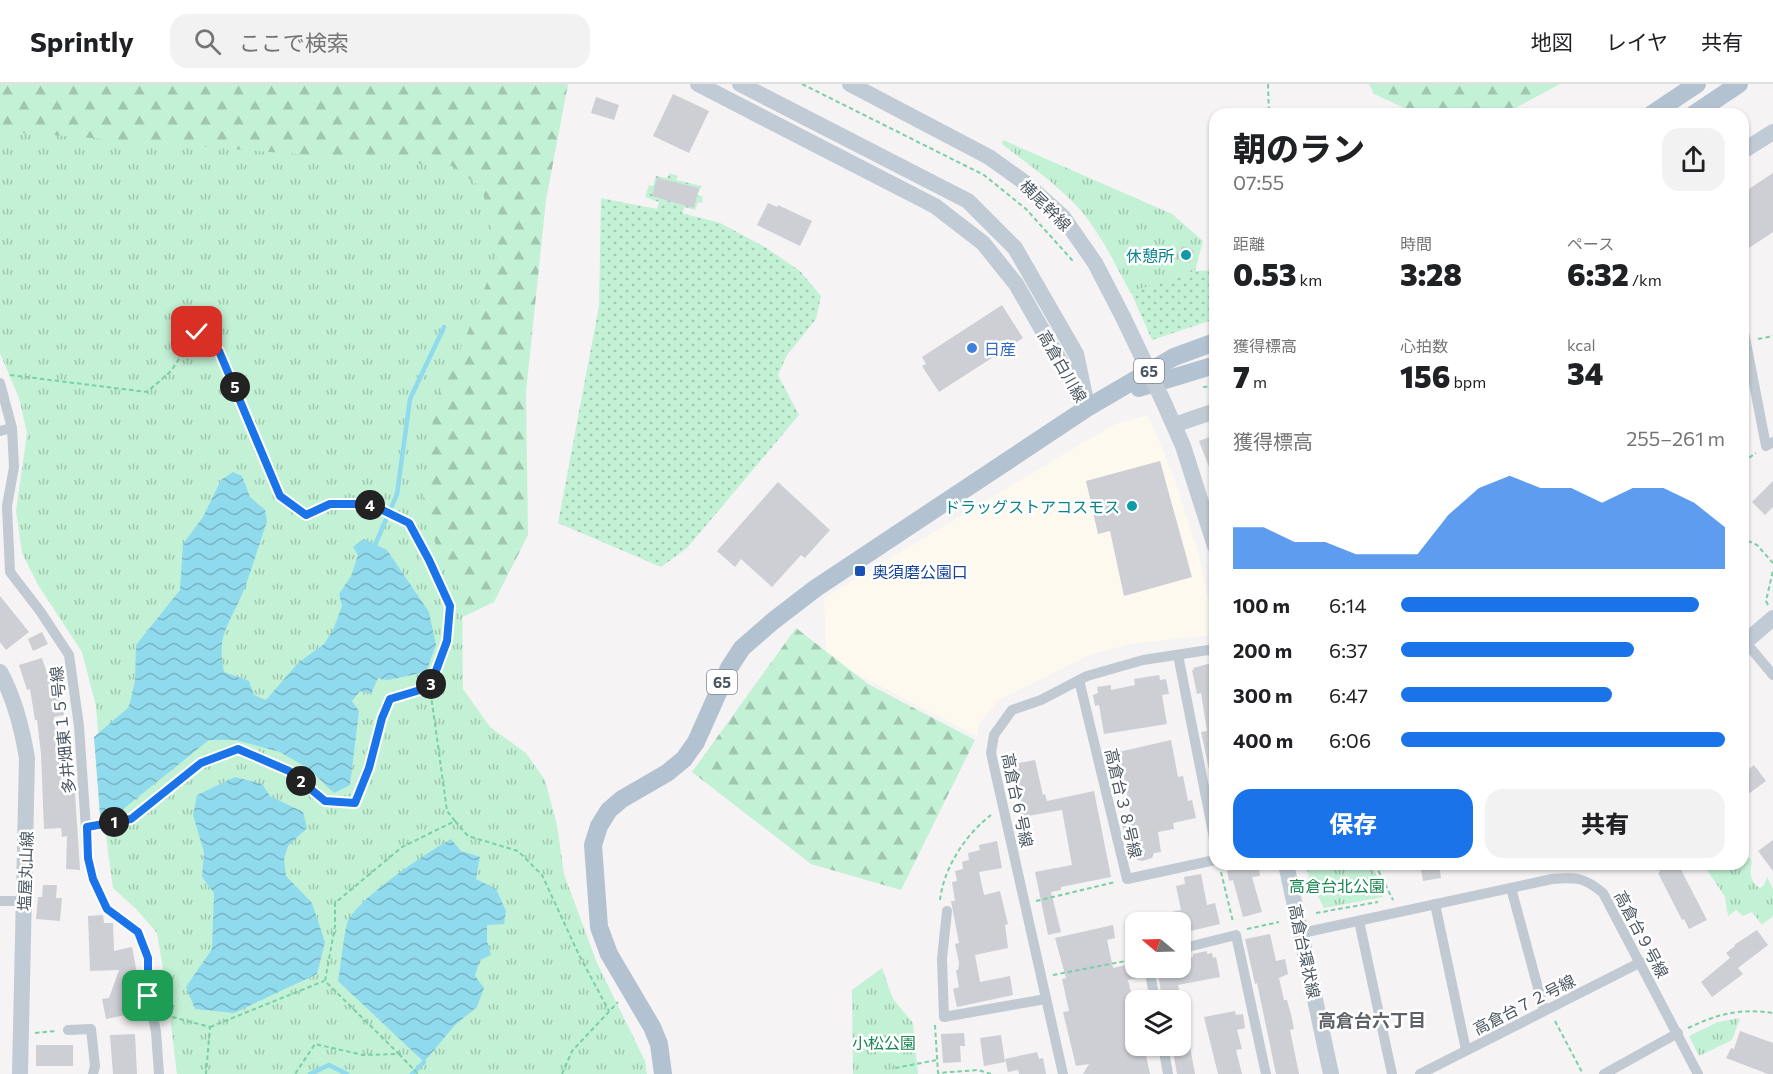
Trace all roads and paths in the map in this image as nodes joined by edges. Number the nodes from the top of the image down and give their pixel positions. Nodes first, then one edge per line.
1 (698, 84) edge
2 (740, 84) edge
3 (850, 84) edge
4 (1269, 84) edge
5 (1697, 84) edge
6 (1738, 84) edge
7 (1269, 108) edge
8 (1661, 108) edge
9 (1703, 108) edge
10 (1773, 132) edge
11 (1749, 147) edge
12 (1209, 344) edge
13 (1749, 353) edge
14 (1209, 366) edge
15 (0, 374) edge
16 (0, 382) edge
17 (1087, 408) junction
18 (1209, 413) edge
19 (1174, 425) junction
20 (12, 428) junction
21 (0, 431) edge
22 (1770, 444) edge
23 (1749, 458) edge
24 (1209, 523) edge
25 (5, 539) edge
26 (1749, 541) edge
27 (1773, 563) edge
28 (1773, 570) edge
29 (1766, 601) dead end
30 (1773, 618) edge
31 (1749, 637) edge
32 (1749, 647) edge
33 (1209, 650) edge
34 (1178, 654) junction
35 (0, 672) edge
36 (1773, 675) edge
37 (1079, 680) junction
38 (430, 687) junction
39 (1209, 812) edge
40 (455, 821) junction
41 (87, 827) junction
42 (1209, 861) edge
43 (1220, 870) edge
44 (1287, 870) edge
45 (1378, 870) edge
46 (1126, 879) junction
47 (1511, 888) junction
48 (1392, 900) dead end
49 (0, 901) edge
50 (24, 901) junction
51 (1025, 904) junction
52 (1435, 904) junction
53 (947, 911) dead end
54 (1359, 921) junction
55 (1279, 922) dead end
56 (1302, 933) junction
57 (1236, 935) junction
58 (1191, 946) edge
59 (1125, 961) edge
60 (1641, 962) junction
61 (1041, 977) junction
62 (325, 981) junction
63 (630, 991) junction
64 (1047, 999) junction
65 (1546, 1009) junction
66 (609, 1011) junction
67 (152, 1012) junction
68 (1773, 1013) edge
69 (210, 1027) junction
70 (68, 1030) joint
71 (32, 1033) dead end
72 (1678, 1033) junction
73 (1466, 1050) junction
74 (399, 1054) junction
75 (1165, 1056) edge
76 (937, 1060) dead end
77 (895, 1068) dead end
78 (20, 1074) edge
79 (93, 1074) edge
80 (159, 1074) edge
81 (206, 1074) edge
82 (295, 1074) edge
83 (418, 1074) edge
84 (561, 1074) edge
85 (663, 1074) edge
86 (1063, 1074) edge
87 (1168, 1074) edge
88 (1266, 1074) edge
89 (1331, 1074) edge
90 (1392, 1074) edge
91 (1420, 1074) edge
92 (1583, 1074) edge
93 (1604, 1074) edge
94 (1698, 1074) edge

1 - 17 street, 高倉白川線
2 - 17 street, 高倉白川線
3 - 19 street, 横尾幹線, bridge
4 - 7 path
5 - 8 main road
6 - 9 main road
10 - 11 street
12 - 17 main road, 65
13 - 22 street
14 - 17 main road, 65
15 - 38 path
16 - 20 street, 多井畑東１５号線
17 - 63 main road, 65
18 - 19 street
19 - 24 street
20 - 21 street
20 - 25 street, 多井畑東１５号線
22 - 23 path
25 - 41 street, 多井畑東１５号線
26 - 27 path
28 - 29 path
30 - 31 street
32 - 36 street
33 - 34 street, 高倉台６号線
34 - 37 street, 高倉台６号線
34 - 39 street
35 - 50 street, 塩屋丸山線
37 - 46 street, 高倉台３８号線
37 - 51 street, 高倉台６号線
38 - 40 path
38 - 41 path
40 - 62 path
40 - 66 path
41 - 67 street, 多井畑東１５号線
42 - 46 street, 高倉台３８号線
43 - 57 path
44 - 56 street, 高倉台環状線
45 - 48 path
46 - 51 path
47 - 52 street, 高倉台９号線
47 - 60 street, 高倉台９号線
47 - 65 street
49 - 50 street
50 - 78 street, 塩屋丸山線
51 - 61 street, 高倉台６号線
52 - 54 street, 高倉台９号線
52 - 73 street
53 - 64 street
54 - 56 street, 高倉台９号線
54 - 90 street
55 - 57 path
56 - 89 street, 高倉台環状線
57 - 58 street
57 - 88 street
59 - 61 path
60 - 65 street, 高倉台７２号線
60 - 72 street, 高倉台９号線
61 - 64 street, 高倉台６号線
62 - 69 path
62 - 74 path
63 - 66 path
63 - 85 main road, 65
64 - 86 street, 高倉台６号線
65 - 73 street, 高倉台７２号線
65 - 92 path
66 - 84 path
67 - 69 path
67 - 80 street, 多井畑東１５号線
68 - 72 path
69 - 81 path
70 - 71 path
70 - 79 street
72 - 93 street
72 - 94 street, 高倉台９号線
73 - 91 street, 高倉台７２号線
74 - 82 path
74 - 83 path
75 - 87 street
76 - 77 path

